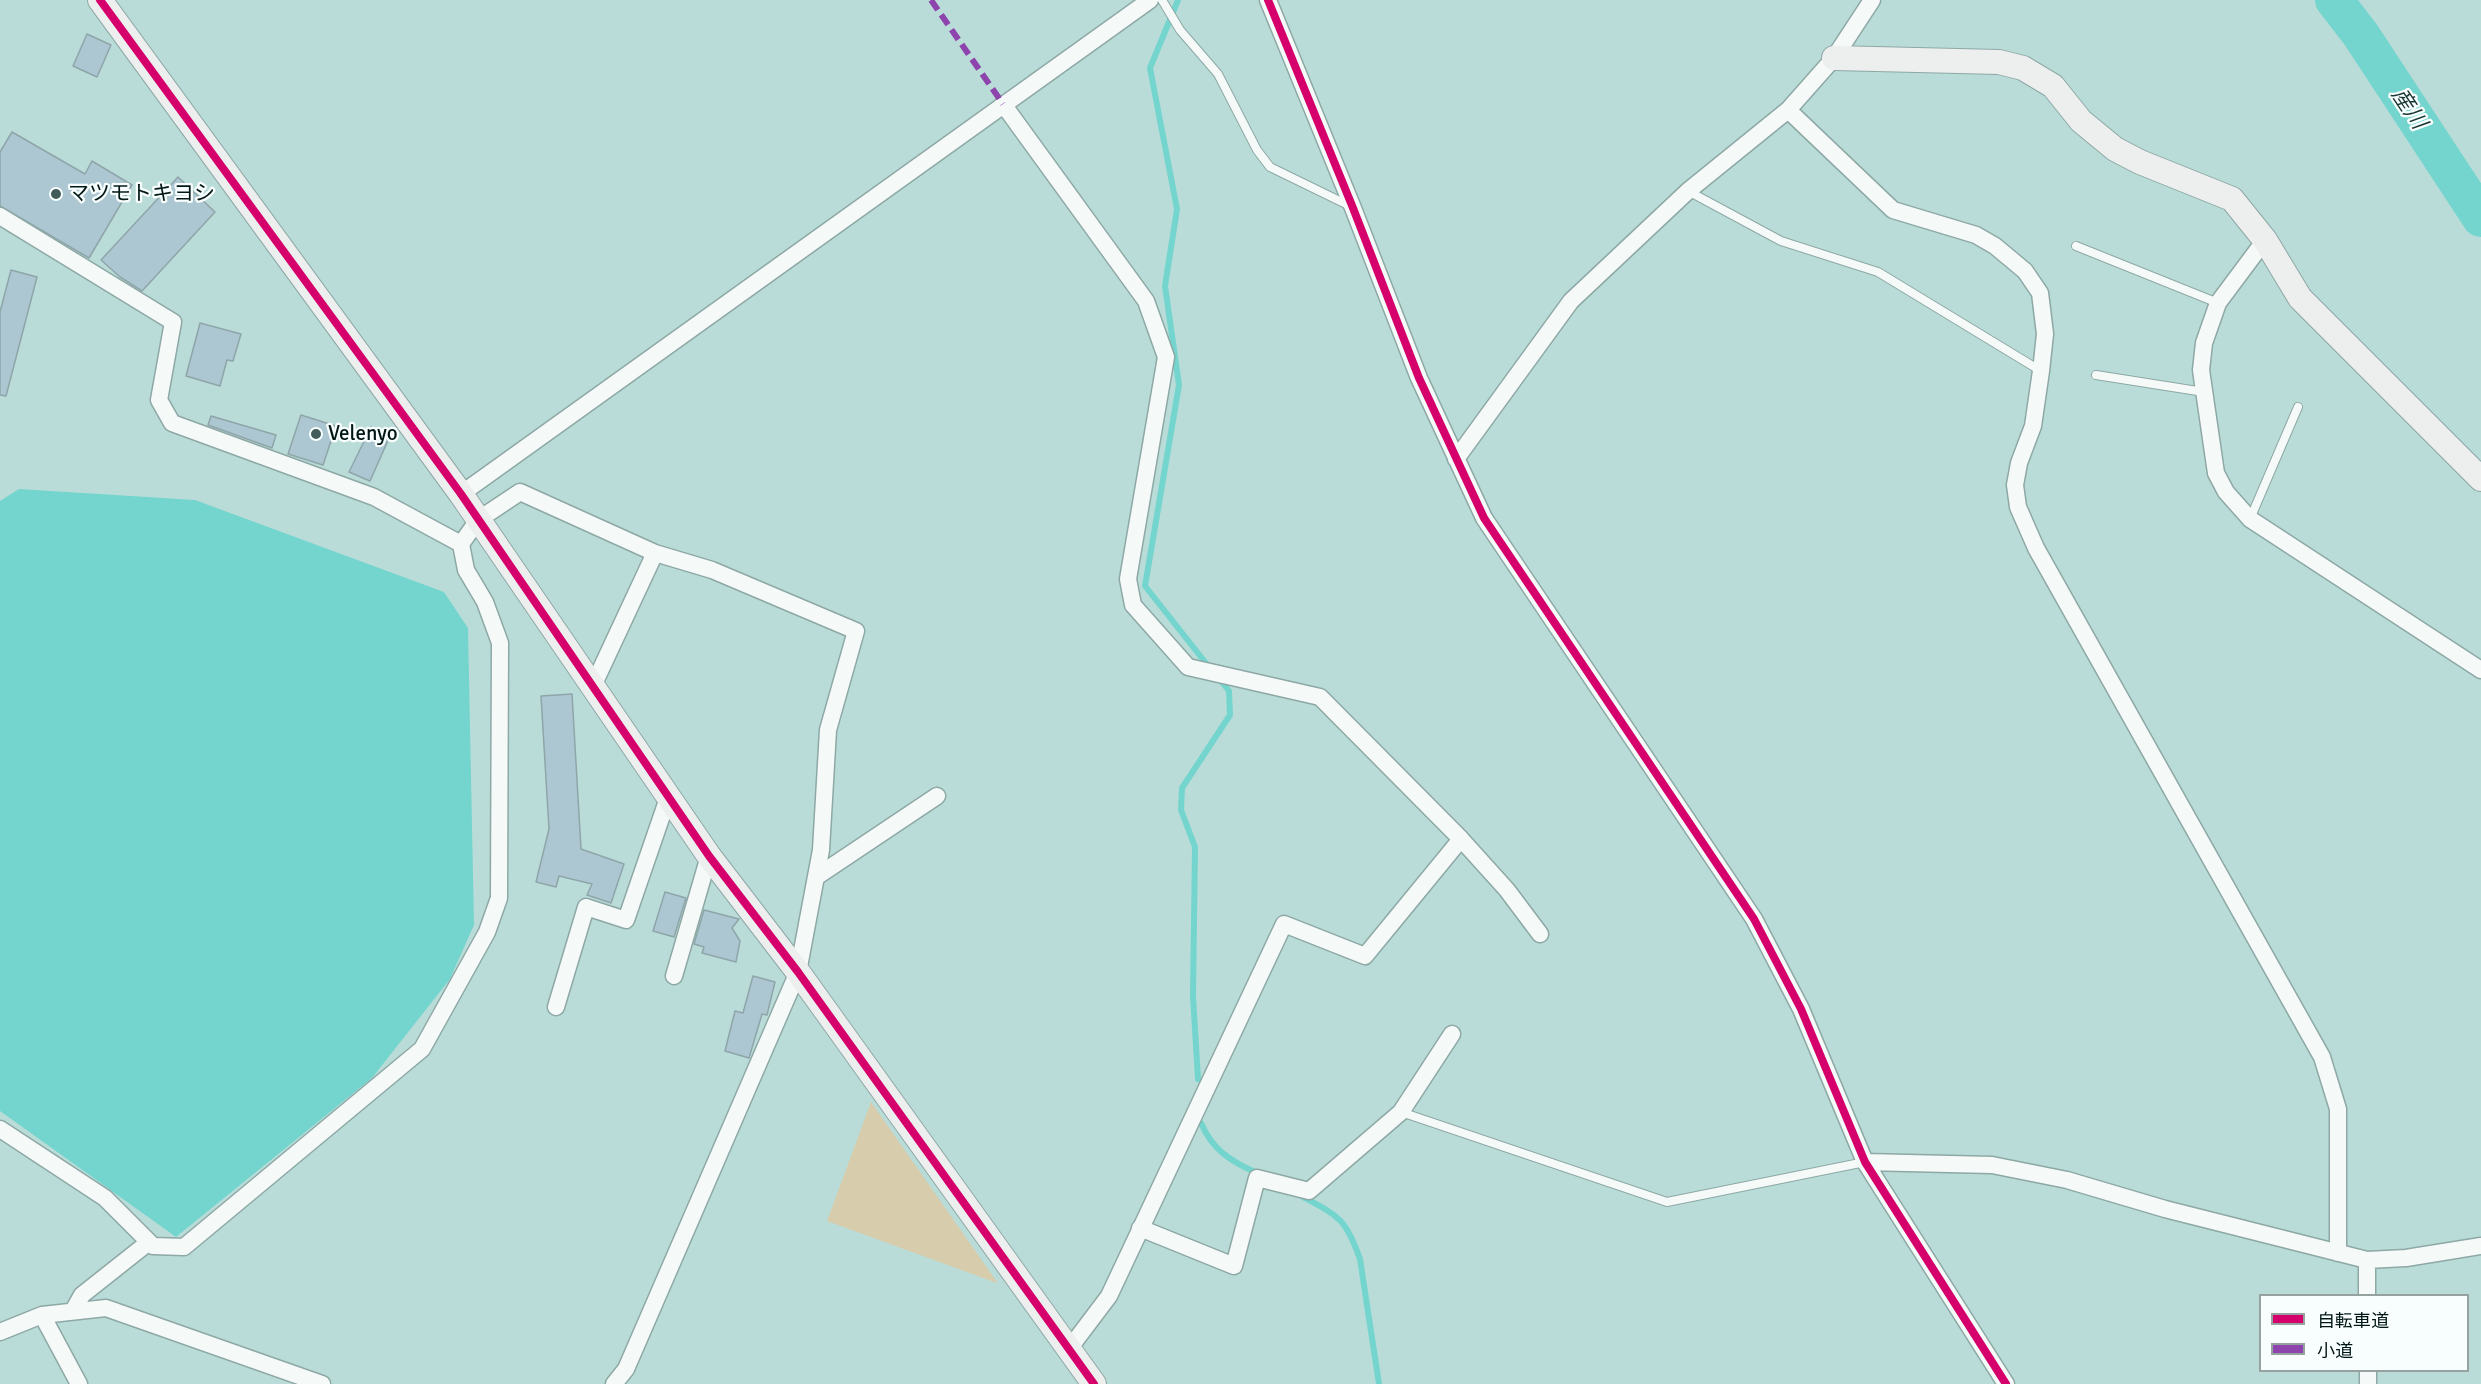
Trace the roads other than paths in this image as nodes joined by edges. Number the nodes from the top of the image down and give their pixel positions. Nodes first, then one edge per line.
1 (100, 0) edge
2 (1150, 0) edge
3 (1162, 0) edge
4 (1268, 0) edge
5 (1872, 0) edge
6 (1834, 58) junction
7 (1003, 104) junction
8 (1788, 110) junction
9 (1688, 191) junction
10 (1353, 208) junction
11 (0, 216) edge
12 (2265, 240) junction
13 (2076, 246) dead end
14 (2218, 303) junction
15 (2041, 371) junction
16 (2096, 375) dead end
17 (2204, 392) junction
18 (2298, 407) dead end
19 (1456, 459) junction
20 (2481, 479) edge
21 (461, 494) junction
22 (2250, 519) junction
23 (478, 520) junction
24 (461, 544) junction
25 (655, 553) junction
26 (2481, 670) edge
27 (593, 686) junction
28 (669, 795) junction
29 (937, 796) dead end
30 (1461, 839) junction
31 (709, 856) junction
32 (816, 877) junction
33 (1540, 934) dead end
34 (798, 972) junction
35 (674, 976) dead end
36 (556, 1007) dead end
37 (1452, 1034) dead end
38 (1401, 1112) junction
39 (0, 1129) edge
40 (1865, 1162) junction
41 (1140, 1228) junction
42 (149, 1242) junction
43 (2481, 1246) edge
44 (2338, 1253) junction
45 (2367, 1260) junction
46 (2367, 1294) edge
47 (73, 1311) junction
48 (42, 1315) junction
49 (0, 1332) edge
50 (1069, 1349) junction
51 (79, 1384) edge
52 (322, 1384) edge
53 (614, 1384) edge
54 (1094, 1384) edge
55 (2006, 1384) edge

1 - 21 street
2 - 7 street
3 - 10 lane
4 - 10 street
5 - 6 street
6 - 8 street
6 - 12 street
7 - 21 street
7 - 30 street
8 - 9 street
8 - 15 street
9 - 15 lane
9 - 19 street
10 - 19 street
11 - 24 street
12 - 14 street
12 - 20 street
13 - 14 lane
14 - 17 street
15 - 44 street
16 - 17 lane
17 - 22 street
18 - 22 lane
19 - 40 street
21 - 23 street
22 - 26 street
23 - 24 street
23 - 25 street
23 - 27 street
24 - 42 street
25 - 27 street
25 - 32 street
27 - 28 street
28 - 31 street
28 - 36 street
29 - 32 street
30 - 33 street
30 - 41 street
31 - 34 street
31 - 35 street
32 - 34 street
34 - 50 street
34 - 53 street
37 - 38 street
38 - 40 lane
38 - 41 street
39 - 42 street
40 - 44 street
40 - 55 street
41 - 50 street
42 - 47 street
43 - 45 street
44 - 45 street
45 - 46 street
47 - 48 street
47 - 52 street
48 - 49 street
48 - 51 street
50 - 54 street

